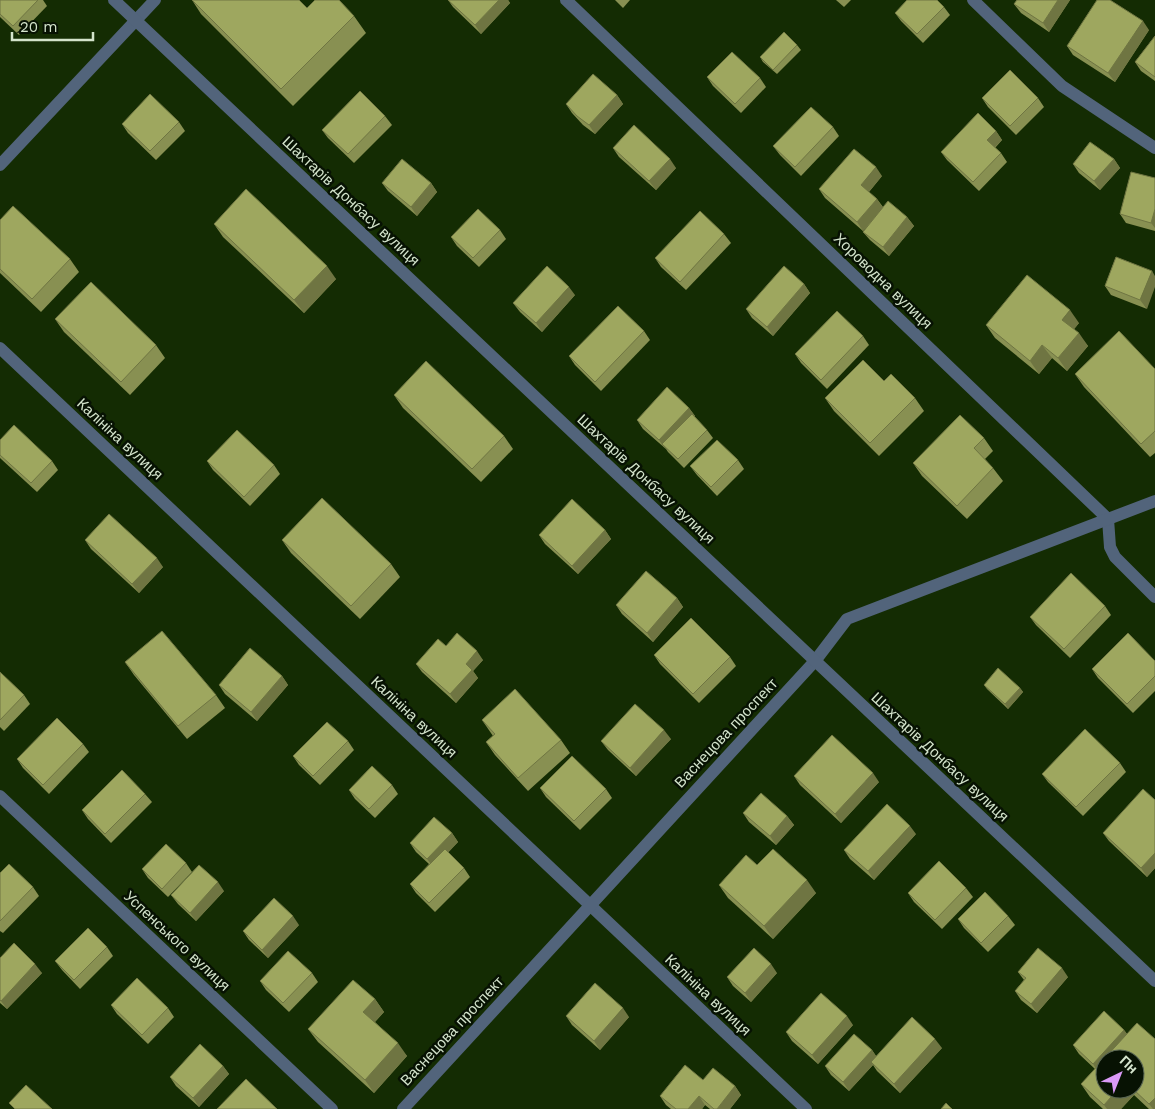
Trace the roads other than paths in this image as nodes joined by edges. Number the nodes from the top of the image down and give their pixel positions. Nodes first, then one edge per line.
1 (114, 0) edge
2 (155, 0) edge
3 (566, 0) edge
4 (973, 0) edge
5 (136, 20) junction
6 (1155, 148) edge
7 (0, 165) edge
8 (0, 348) edge
9 (1155, 501) edge
10 (1108, 519) junction
11 (1155, 597) edge
12 (815, 661) junction
13 (0, 796) edge
14 (590, 906) junction
15 (1155, 981) edge
16 (332, 1109) edge
17 (403, 1109) edge
18 (806, 1109) edge

1 - 5 street, Шахтарів Донбасу вулиця
2 - 5 street
3 - 10 street, Хороводна вулиця
4 - 6 street
5 - 7 street
5 - 12 street, Шахтарів Донбасу вулиця
8 - 14 street, Калініна вулиця
9 - 10 street, Васнецова проспект
10 - 11 street
10 - 12 street, Васнецова проспект
12 - 14 street, Васнецова проспект
12 - 15 street, Шахтарів Донбасу вулиця
13 - 16 street, Успенського вулиця
14 - 17 street, Васнецова проспект
14 - 18 street, Калініна вулиця

